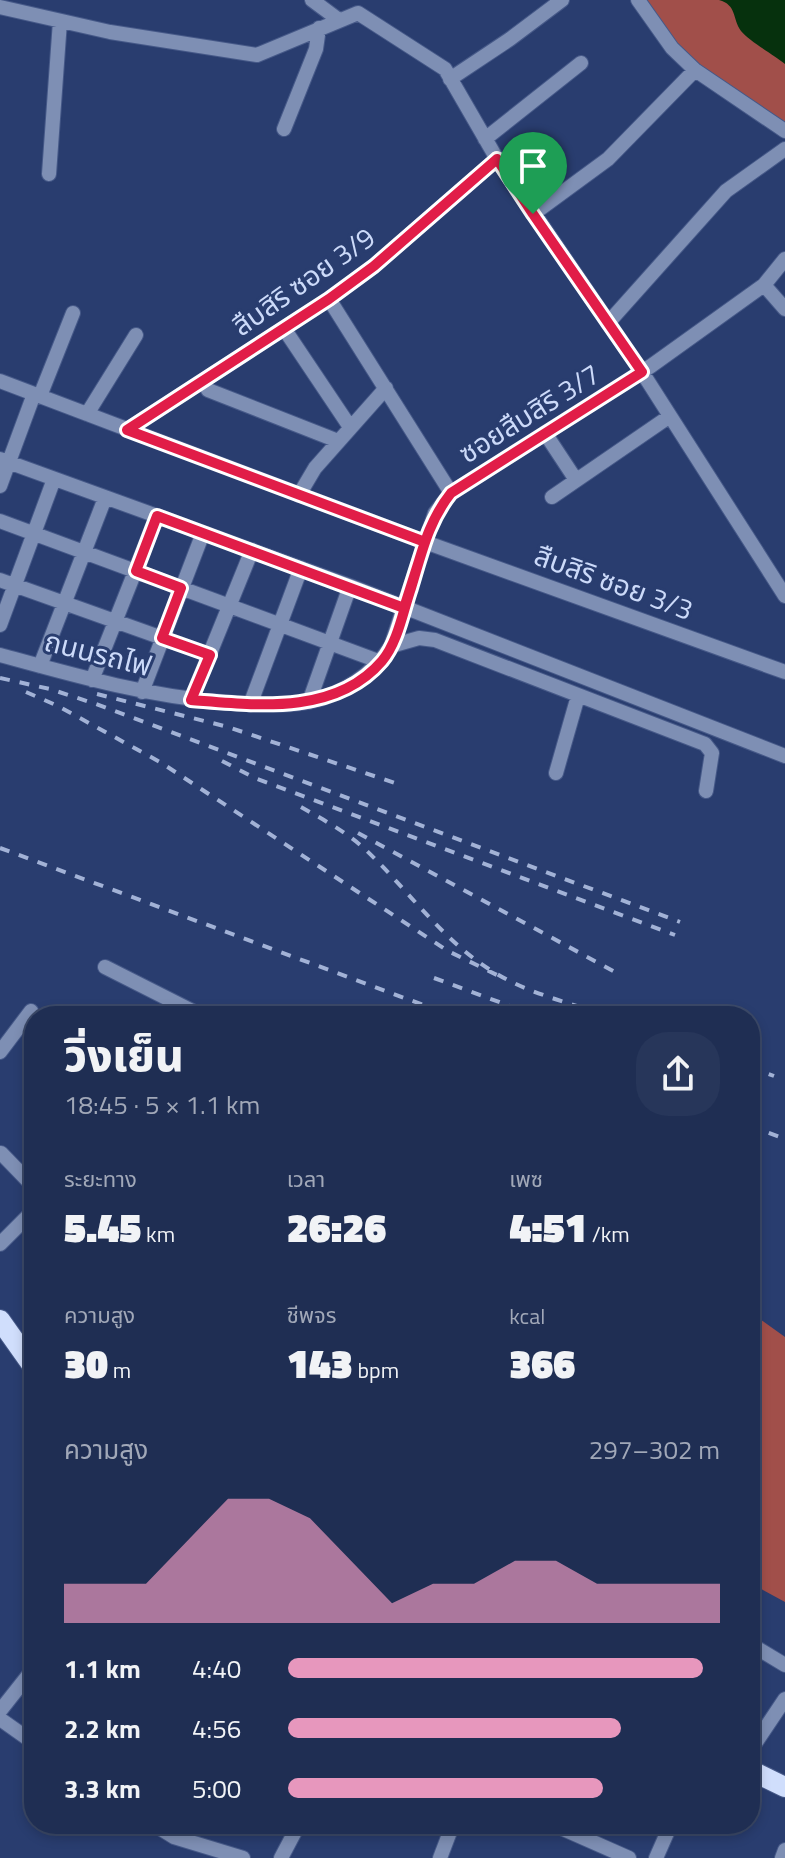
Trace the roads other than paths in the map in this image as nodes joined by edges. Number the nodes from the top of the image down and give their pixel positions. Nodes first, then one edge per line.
1 (312, 0) edge
2 (562, 0) edge
3 (638, 0) edge
4 (361, 6) edge
5 (0, 7) edge
6 (339, 20) junction
7 (60, 21) junction
8 (319, 28) junction
9 (581, 63) dead end
10 (695, 70) junction
11 (450, 79) junction
12 (284, 129) dead end
13 (785, 131) edge
14 (485, 139) junction
15 (785, 149) edge
16 (497, 159) junction
17 (49, 174) dead end
18 (533, 214) junction
19 (785, 259) edge
20 (764, 285) junction
21 (329, 299) junction
22 (785, 309) edge
23 (73, 313) dead end
24 (608, 323) junction
25 (136, 335) dead end
26 (289, 336) dead end
27 (642, 372) junction
28 (0, 381) edge
29 (386, 388) junction
30 (208, 390) dead end
31 (37, 395) junction
32 (87, 414) junction
33 (670, 416) junction
34 (350, 427) junction
35 (127, 430) junction
36 (545, 433) junction
37 (338, 441) junction
38 (4, 460) edge
39 (54, 479) junction
40 (576, 480) junction
41 (0, 486) edge
42 (451, 493) junction
43 (299, 495) junction
44 (552, 497) dead end
45 (105, 498) junction
46 (157, 516) junction
47 (0, 521) edge
48 (35, 533) junction
49 (203, 533) junction
50 (425, 542) junction
51 (252, 550) junction
52 (84, 552) junction
53 (301, 568) junction
54 (136, 571) junction
55 (0, 580) edge
56 (15, 585) junction
57 (350, 586) junction
58 (181, 588) junction
59 (785, 596) edge
60 (65, 602) junction
61 (230, 606) junction
62 (404, 608) junction
63 (116, 621) junction
64 (279, 624) junction
65 (0, 625) edge
66 (162, 638) junction
67 (330, 643) junction
68 (391, 646) junction
69 (0, 655) edge
70 (210, 655) junction
71 (381, 662) junction
72 (40, 666) junction
73 (785, 672) edge
74 (92, 680) junction
75 (142, 692) junction
76 (578, 696) junction
77 (191, 700) junction
78 (309, 702) junction
79 (250, 705) junction
80 (785, 756) edge
81 (556, 773) dead end
82 (706, 791) dead end
83 (105, 967) dead end
84 (182, 1006) edge
85 (24, 1020) edge
86 (0, 1052) edge
87 (1, 1153) edge
88 (24, 1177) edge
89 (24, 1220) edge
90 (0, 1244) edge
91 (0, 1320) edge
92 (24, 1354) edge
93 (760, 1650) edge
94 (785, 1665) edge
95 (24, 1681) edge
96 (785, 1699) edge
97 (0, 1711) edge
98 (0, 1719) edge
99 (24, 1736) edge
100 (760, 1736) edge
101 (760, 1775) edge
102 (785, 1787) edge
103 (169, 1834) edge
104 (294, 1834) edge
105 (449, 1834) edge
106 (575, 1834) edge
107 (667, 1834) edge
108 (785, 1850) edge
109 (243, 1858) edge
110 (281, 1858) edge
111 (440, 1858) edge
112 (629, 1858) edge
113 (656, 1858) edge
114 (782, 1858) edge

1 - 6 street
2 - 11 street
3 - 10 street
4 - 6 street
4 - 11 street
5 - 7 street
6 - 8 street
7 - 8 street
7 - 17 street
8 - 12 street
9 - 14 street
10 - 13 street
10 - 18 street
11 - 14 street
14 - 16 street
15 - 24 street
16 - 18 street
16 - 21 street, สืบสิริ ซอย 3/9
18 - 24 street
19 - 20 street, ซอยสืบสิริ 3/7
20 - 22 street
20 - 27 street, ซอยสืบสิริ 3/7
21 - 29 street
21 - 35 street, สืบสิริ ซอย 3/9
23 - 31 street
24 - 27 street
25 - 32 street
26 - 34 street
27 - 33 street
27 - 36 street, ซอยสืบสิริ 3/7
28 - 31 street
29 - 34 street
29 - 42 street
30 - 37 street
31 - 32 street
31 - 38 street
32 - 35 street
33 - 40 street
33 - 59 street
34 - 37 street
35 - 43 street
36 - 40 street
36 - 42 street, ซอยสืบสิริ 3/7
37 - 43 street
38 - 39 street
38 - 41 street
39 - 45 street
39 - 48 street
40 - 44 street
42 - 50 street, ซอยสืบสิริ 3/7
43 - 50 street
45 - 46 street
45 - 52 street
46 - 49 street
46 - 54 street
47 - 48 street
48 - 52 street
48 - 56 street
49 - 51 street
49 - 58 street
50 - 62 street, ถนนรถไฟ
50 - 73 street, สืบสิริ ซอย 3/3
51 - 53 street
51 - 61 street
52 - 54 street
52 - 60 street
53 - 57 street
53 - 64 street
54 - 58 street
54 - 63 street
55 - 56 street
56 - 60 street
56 - 65 street
57 - 62 street
57 - 67 street
58 - 61 street
58 - 66 street
60 - 63 street
60 - 72 street
61 - 64 street
61 - 70 street
62 - 68 street, ถนนรถไฟ
62 - 80 street
63 - 66 street
63 - 74 street
64 - 67 street
64 - 79 street
66 - 70 street
66 - 75 street
67 - 71 street
67 - 78 street
68 - 71 street, ถนนรถไฟ
68 - 76 street
69 - 72 street, ถนนรถไฟ
70 - 77 street
71 - 78 street, ถนนรถไฟ
72 - 74 street, ถนนรถไฟ
74 - 75 street, ถนนรถไฟ
75 - 77 street, ถนนรถไฟ
76 - 81 street
76 - 82 street
77 - 79 street, ถนนรถไฟ
78 - 79 street, ถนนรถไฟ
83 - 84 street
85 - 86 street
87 - 88 street
89 - 90 street
91 - 92 main road
93 - 94 street
95 - 97 street
96 - 100 street
98 - 99 street
101 - 102 main road
103 - 109 street
104 - 110 street
105 - 111 street
106 - 112 street
107 - 113 street
108 - 114 street

